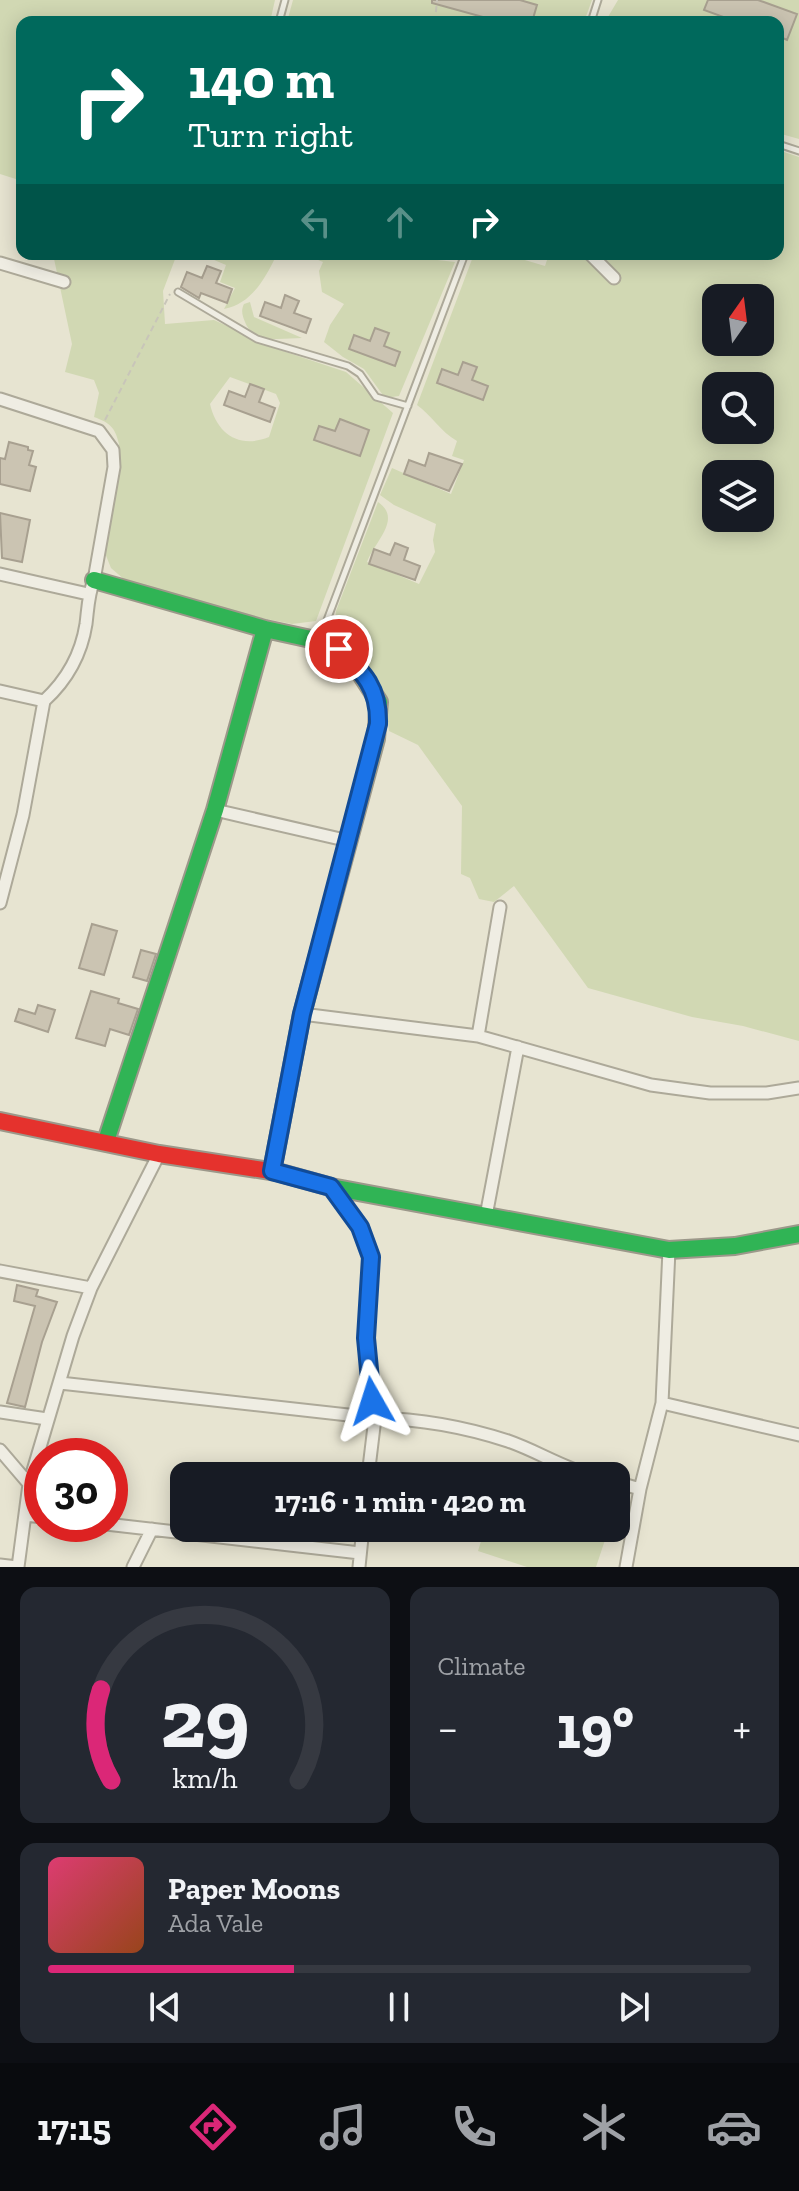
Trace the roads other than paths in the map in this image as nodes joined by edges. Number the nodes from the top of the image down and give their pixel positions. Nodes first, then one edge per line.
1 (463, 260) edge
2 (596, 260) edge
3 (0, 263) edge
4 (614, 278) dead end
5 (64, 282) dead end
6 (178, 292) road end
7 (0, 399) edge
8 (408, 406) junction
9 (0, 574) edge
10 (91, 587) junction
11 (265, 629) junction
12 (320, 641) junction
13 (0, 691) edge
14 (44, 701) junction
15 (215, 810) junction
16 (349, 841) junction
17 (0, 903) edge
18 (500, 907) dead end
19 (302, 1014) junction
20 (478, 1036) junction
21 (518, 1047) junction
22 (799, 1088) edge
23 (0, 1121) edge
24 (106, 1141) junction
25 (159, 1154) junction
26 (272, 1171) junction
27 (331, 1187) junction
28 (486, 1216) junction
29 (799, 1234) edge
30 (669, 1250) junction
31 (0, 1271) edge
32 (91, 1288) junction
33 (60, 1383) junction
34 (662, 1403) junction
35 (0, 1412) edge
36 (375, 1418) junction
37 (47, 1419) junction
38 (799, 1435) edge
39 (42, 1438) edge
40 (0, 1450) edge
41 (370, 1462) edge
42 (556, 1462) edge
43 (24, 1478) edge
44 (630, 1486) edge
45 (640, 1489) junction
46 (128, 1526) edge
47 (24, 1527) edge
48 (152, 1529) junction
49 (361, 1542) edge
50 (360, 1553) junction
51 (0, 1565) edge
52 (17, 1567) edge
53 (133, 1567) edge
54 (359, 1567) edge
55 (626, 1567) edge

1 - 8 lane
2 - 4 street
3 - 5 street
6 - 8 lane
7 - 10 street
8 - 12 lane
9 - 10 street
10 - 11 street
10 - 14 street
11 - 12 street
11 - 15 street
12 - 16 street
13 - 14 street
14 - 17 street
15 - 16 street
15 - 24 street
16 - 19 street
18 - 20 street
19 - 20 street
19 - 26 street
20 - 21 street
21 - 22 street
21 - 28 street
23 - 24 street
24 - 25 street
25 - 26 street
25 - 32 street
26 - 27 street
27 - 28 street
27 - 36 street
28 - 30 street
29 - 30 street
30 - 34 street
31 - 32 street
32 - 33 street
33 - 36 street
33 - 37 street
34 - 38 street
34 - 45 street
35 - 37 street
36 - 41 street
36 - 42 street
37 - 39 street
40 - 43 street
44 - 45 street
45 - 55 street
46 - 48 street
47 - 52 street
48 - 50 street
48 - 53 street
49 - 50 street
50 - 54 street
51 - 52 street

